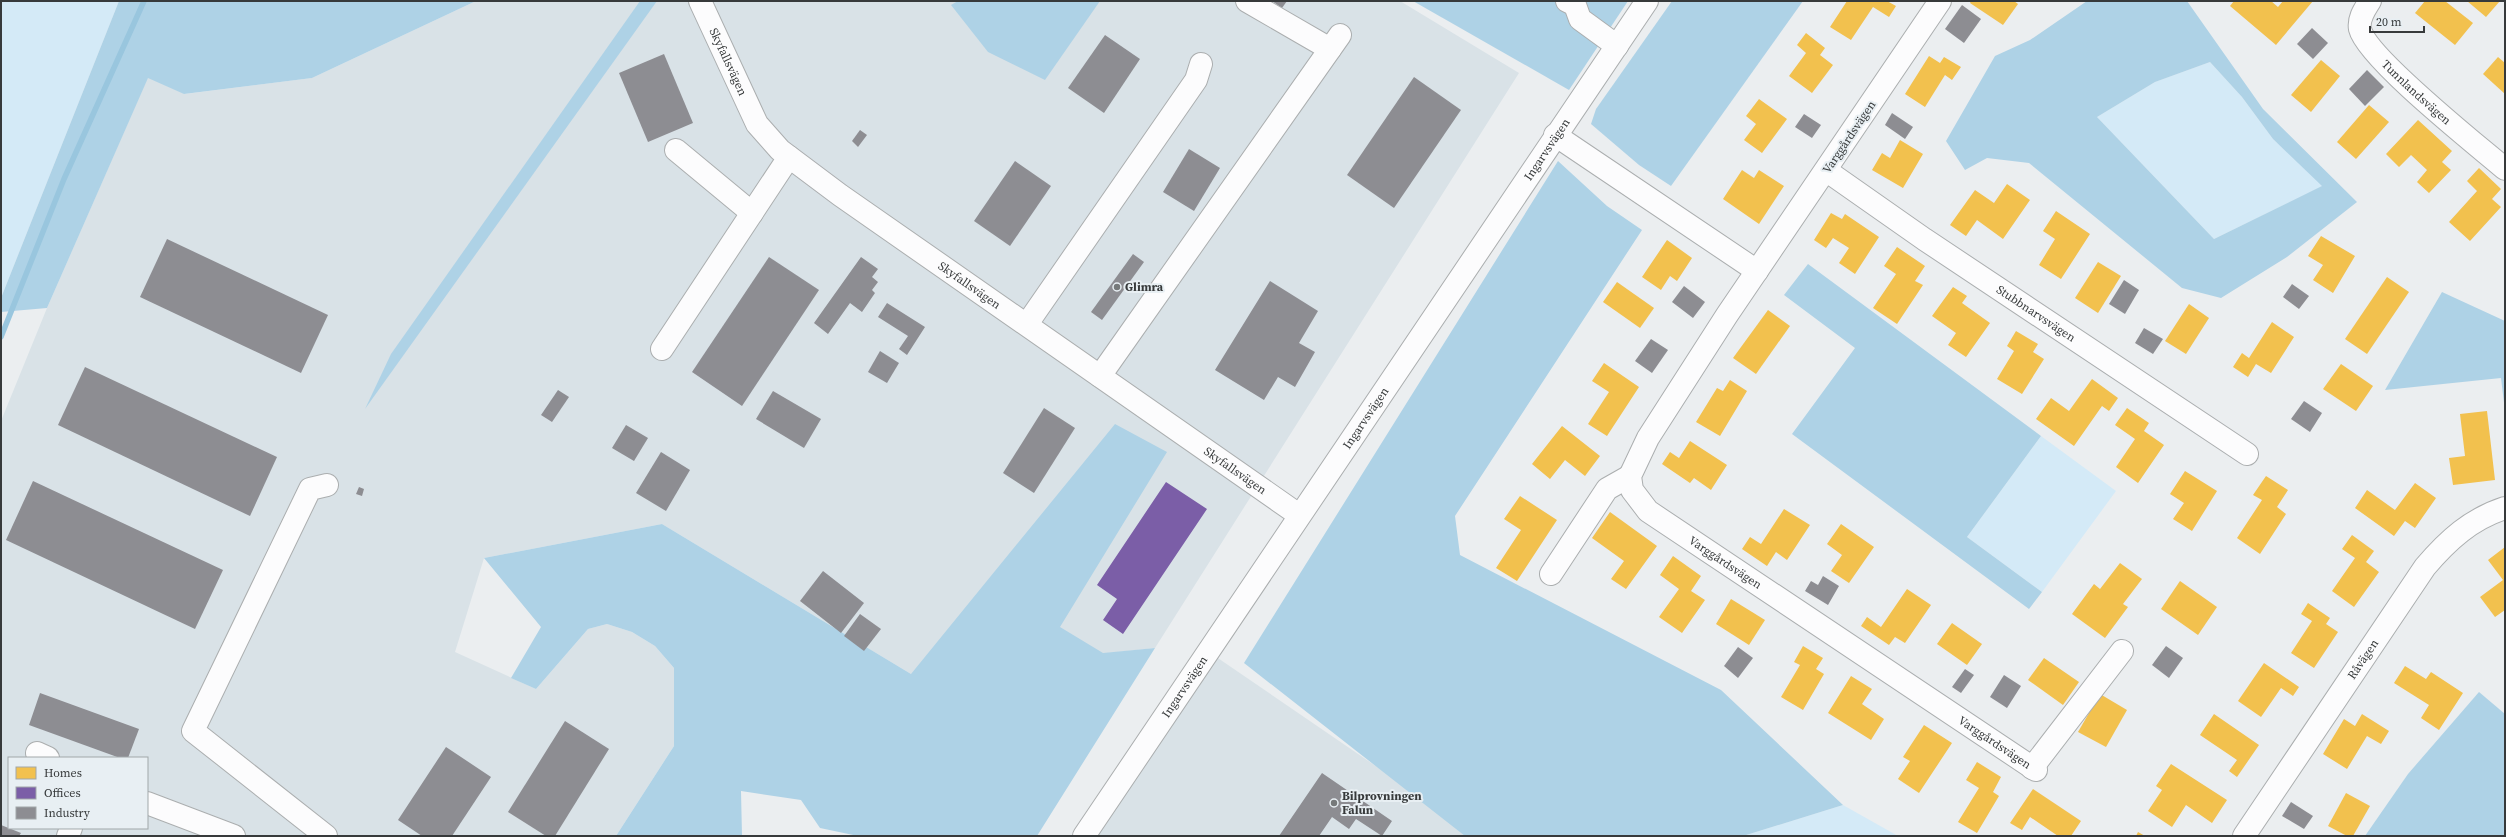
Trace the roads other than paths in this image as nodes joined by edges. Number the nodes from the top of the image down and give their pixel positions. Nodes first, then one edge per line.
1 (700, 1) edge
2 (1247, 1) edge
3 (1566, 1) edge
4 (1648, 1) edge
5 (1940, 1) edge
6 (2370, 1) edge
7 (1617, 46) junction
8 (1201, 64) dead end
9 (1555, 135) junction
10 (676, 150) dead end
11 (789, 157) junction
12 (2505, 169) edge
13 (1826, 171) junction
14 (752, 213) junction
15 (1757, 271) junction
16 (1027, 324) junction
17 (662, 350) dead end
18 (1100, 376) junction
19 (2247, 454) dead end
20 (1630, 476) junction
21 (327, 484) dead end
22 (2505, 508) edge
23 (1300, 515) junction
24 (1551, 574) dead end
25 (2122, 651) dead end
26 (148, 803) edge
27 (234, 836) edge
28 (326, 836) edge
29 (1084, 836) edge
30 (2244, 836) edge

1 - 11 street, Skyfallsvägen
2 - 18 street
3 - 7 street
4 - 7 street, Ingarvsvägen
5 - 13 street, Varggårdsvägen
6 - 12 street, Tunnlandsvägen
7 - 9 street, Ingarvsvägen
8 - 16 street
9 - 15 street
9 - 23 street, Ingarvsvägen
10 - 14 street
11 - 14 street
11 - 16 street, Skyfallsvägen
13 - 15 street, Varggårdsvägen
13 - 19 street, Stubbnarvsvägen
14 - 17 street
15 - 20 street, Varggårdsvägen
16 - 18 street, Skyfallsvägen
18 - 23 street, Skyfallsvägen
20 - 24 street
20 - 25 street, Varggårdsvägen
21 - 28 street
22 - 30 street, Råvägen
23 - 29 street, Ingarvsvägen
26 - 27 street

